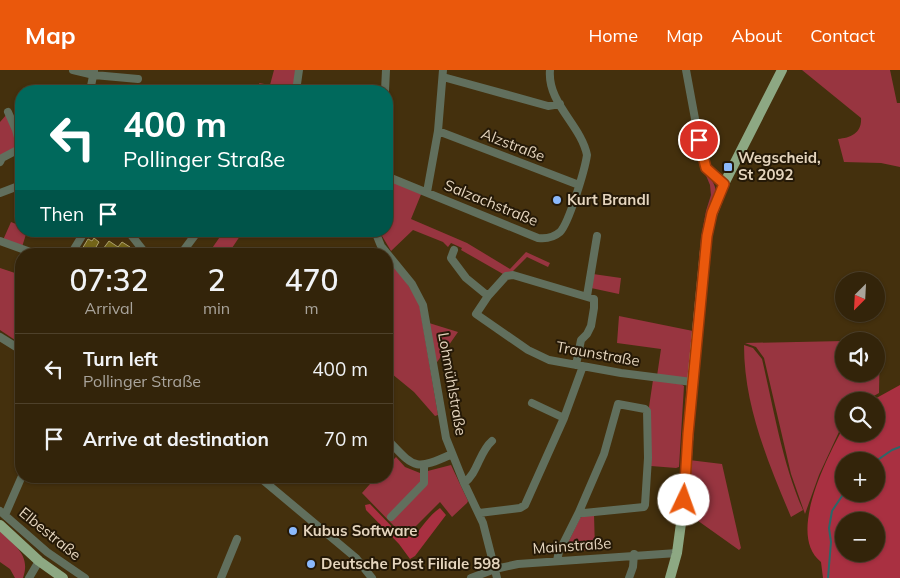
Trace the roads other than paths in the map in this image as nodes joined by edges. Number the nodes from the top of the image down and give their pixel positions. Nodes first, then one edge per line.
1 (73, 70) edge
2 (299, 70) edge
3 (386, 70) edge
4 (550, 70) edge
5 (686, 70) edge
6 (782, 70) edge
7 (94, 73) edge
8 (443, 74) edge
9 (138, 79) dead end
10 (297, 85) edge
11 (385, 85) edge
12 (560, 104) junction
13 (8, 112) dead end
14 (15, 123) edge
15 (438, 131) junction
16 (15, 152) edge
17 (0, 162) edge
18 (393, 179) edge
19 (724, 184) junction
20 (579, 185) junction
21 (15, 188) edge
22 (426, 192) junction
23 (0, 194) edge
24 (597, 236) dead end
25 (82, 237) edge
26 (194, 237) edge
27 (134, 239) edge
28 (0, 241) edge
29 (19, 248) edge
30 (75, 248) edge
31 (140, 248) edge
32 (186, 248) edge
33 (454, 250) dead end
34 (393, 261) edge
35 (488, 296) junction
36 (587, 296) junction
37 (0, 337) edge
38 (15, 346) edge
39 (580, 366) junction
40 (692, 382) junction
41 (532, 403) dead end
42 (564, 418) junction
43 (492, 441) dead end
44 (393, 445) edge
45 (452, 454) junction
46 (424, 466) junction
47 (18, 483) edge
48 (266, 483) edge
49 (464, 483) junction
50 (579, 512) junction
51 (2, 513) edge
52 (479, 513) junction
53 (391, 517) dead end
54 (0, 525) edge
55 (237, 539) dead end
56 (677, 553) junction
57 (634, 554) junction
58 (557, 560) junction
59 (39, 561) junction
60 (495, 569) junction
61 (32, 577) edge
62 (63, 578) edge
63 (85, 578) edge
64 (221, 578) edge
65 (372, 578) edge
66 (471, 578) edge
67 (497, 578) edge
68 (629, 578) edge
69 (670, 578) edge

1 - 7 street
2 - 10 street
3 - 11 street
4 - 12 street, Salzachstraße
5 - 19 street
6 - 19 main road
7 - 9 street
8 - 12 street
8 - 15 street
12 - 20 street, Salzachstraße
13 - 14 street
15 - 20 street, Alzstraße
15 - 22 street
16 - 17 street
18 - 22 street, Salzachstraße
19 - 40 main road
20 - 22 street, Salzachstraße
21 - 23 street
24 - 36 street
25 - 30 street
26 - 32 street
27 - 31 street
28 - 29 street
33 - 35 street
34 - 45 street, Lohmühlstraße
35 - 36 street
35 - 39 street, Traunstraße
36 - 39 street
37 - 38 street
39 - 40 street, Traunstraße
39 - 42 street
40 - 56 main road
41 - 42 street
42 - 52 street
43 - 49 street
44 - 46 street
45 - 46 street
45 - 49 street, Lohmühlstraße
46 - 53 street
47 - 51 street
48 - 65 street
49 - 52 street, Lohmühlstraße
50 - 50 street
50 - 58 street
51 - 63 street, Elbestraße
52 - 60 street, Lohmühlstraße
54 - 59 main road
55 - 64 street
56 - 57 street, Mainstraße
56 - 69 main road
57 - 58 street, Mainstraße
57 - 68 street
58 - 60 street, Mainstraße
59 - 61 street
59 - 62 main road
60 - 66 street, Mainstraße
60 - 67 street, Lohmühlstraße

